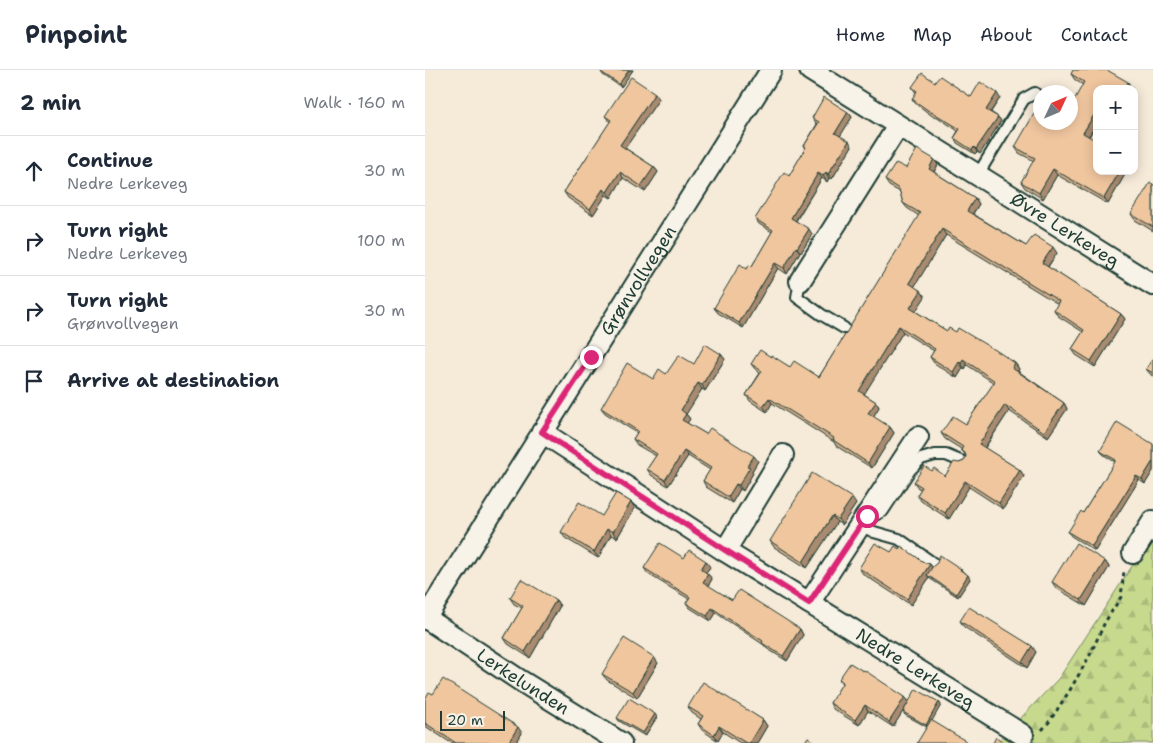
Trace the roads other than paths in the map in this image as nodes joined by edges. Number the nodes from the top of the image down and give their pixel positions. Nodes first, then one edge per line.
1 (771, 70) edge
2 (809, 70) edge
3 (1033, 95) edge
4 (898, 126) junction
5 (977, 176) junction
6 (800, 281) joint
7 (1153, 284) edge
8 (844, 328) dead end
9 (542, 432) junction
10 (918, 437) dead end
11 (783, 455) dead end
12 (963, 462) edge
13 (863, 520) junction
14 (1153, 521) edge
15 (725, 550) junction
16 (1133, 553) road end
17 (933, 563) edge
18 (809, 603) junction
19 (425, 618) edge
20 (1029, 735) road end
21 (621, 743) edge

1 - 9 street, Grønvollvegen
2 - 4 street, Øvre Lerkeveg
3 - 5 lane
4 - 5 street, Øvre Lerkeveg
4 - 6 street
5 - 7 street, Øvre Lerkeveg
6 - 8 lane
9 - 15 street, Nedre Lerkeveg
9 - 19 street, Grønvollvegen
10 - 13 street
11 - 15 street
12 - 13 lane
13 - 17 lane
13 - 18 street
14 - 16 street
15 - 18 street, Nedre Lerkeveg
18 - 20 street, Nedre Lerkeveg
19 - 21 street, Lerkelunden

